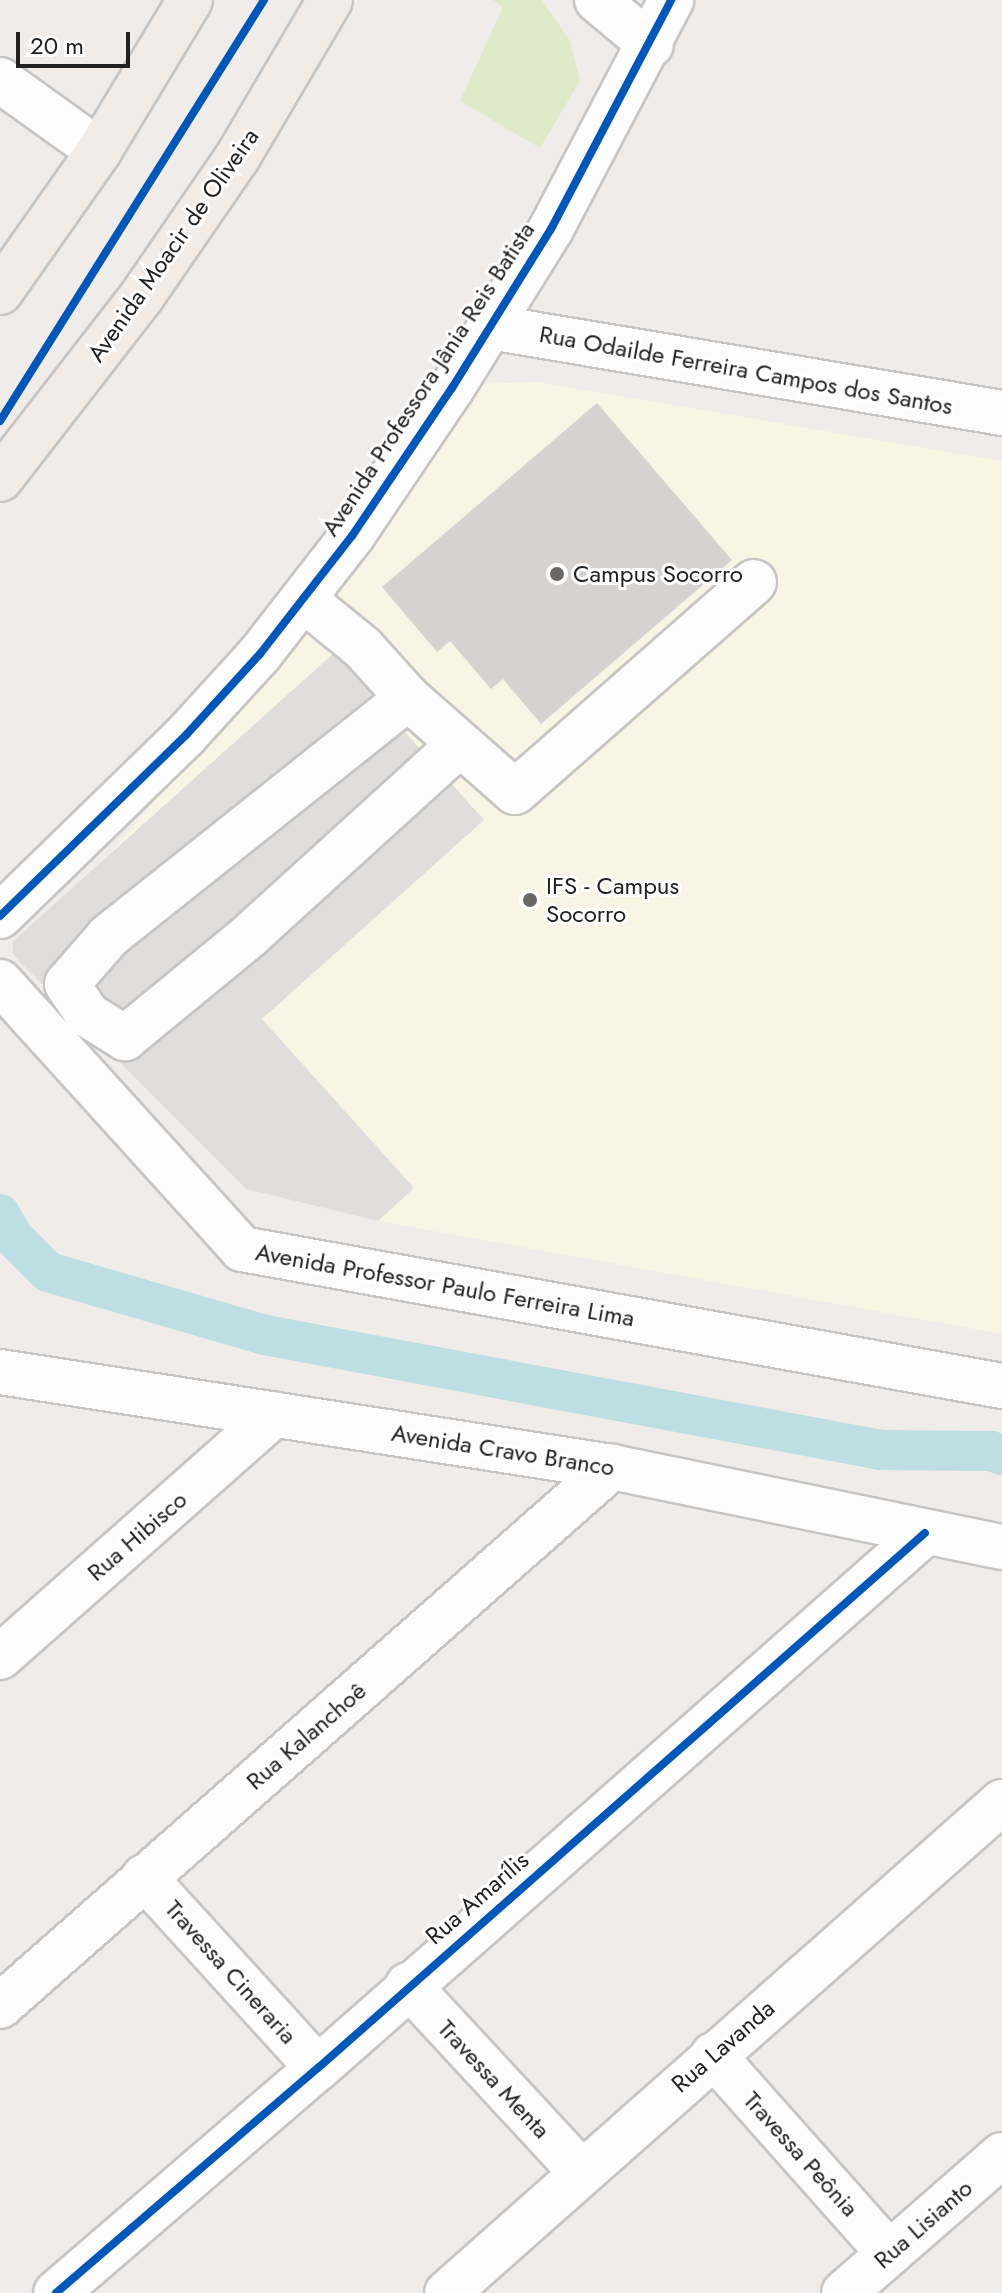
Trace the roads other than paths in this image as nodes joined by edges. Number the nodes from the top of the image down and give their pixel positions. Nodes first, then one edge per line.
1 (190, 0) edge
2 (330, 0) edge
3 (597, 0) edge
4 (671, 0) edge
5 (651, 45) junction
6 (0, 80) edge
7 (99, 151) junction
8 (0, 292) edge
9 (490, 327) junction
10 (1002, 413) edge
11 (0, 479) edge
12 (754, 582) dead end
13 (303, 599) junction
14 (408, 698) junction
15 (460, 744) junction
16 (0, 916) edge
17 (0, 982) edge
18 (0, 1372) edge
19 (1002, 1386) edge
20 (274, 1415) junction
21 (612, 1467) junction
22 (925, 1533) junction
23 (1002, 1547) edge
24 (0, 1657) edge
25 (1002, 1802) edge
26 (144, 1877) junction
27 (408, 1985) junction
28 (0, 2006) edge
29 (713, 2055) junction
30 (318, 2068) junction
31 (1002, 2155) edge
32 (581, 2172) junction
33 (889, 2253) junction
34 (56, 2293) edge
35 (447, 2293) edge
36 (844, 2293) edge

1 - 7 main road
2 - 11 main road, Avenida Moacir de Oliveira
3 - 5 street
4 - 5 street, Avenida Professora Jânia Reis Batista
5 - 9 street, Avenida Professora Jânia Reis Batista
6 - 7 street
7 - 8 main road
9 - 10 street, Rua Odailde Ferreira Campos dos Santos
9 - 13 street, Avenida Professora Jânia Reis Batista
12 - 15 street
13 - 14 street
13 - 16 street, Avenida Professora Jânia Reis Batista
14 - 15 street
14 - 15 street
17 - 19 street, Avenida Professor Paulo Ferreira Lima
18 - 20 street, Avenida Cravo Branco
20 - 21 street, Avenida Cravo Branco
20 - 24 street, Rua Hibisco
21 - 22 street, Avenida Cravo Branco
21 - 26 street, Rua Kalanchoê
22 - 23 street, Avenida Cravo Branco
22 - 27 street, Rua Amarílis
25 - 29 street, Rua Lavanda
26 - 28 street, Rua Kalanchoê
26 - 30 street, Travessa Cineraria
27 - 30 street, Rua Amarílis
27 - 32 street, Travessa Menta
29 - 32 street, Rua Lavanda
29 - 33 street, Travessa Peônia
30 - 34 street, Rua Amarílis
31 - 33 street, Rua Lisianto
32 - 35 street, Rua Lavanda
33 - 36 street, Rua Lisianto

